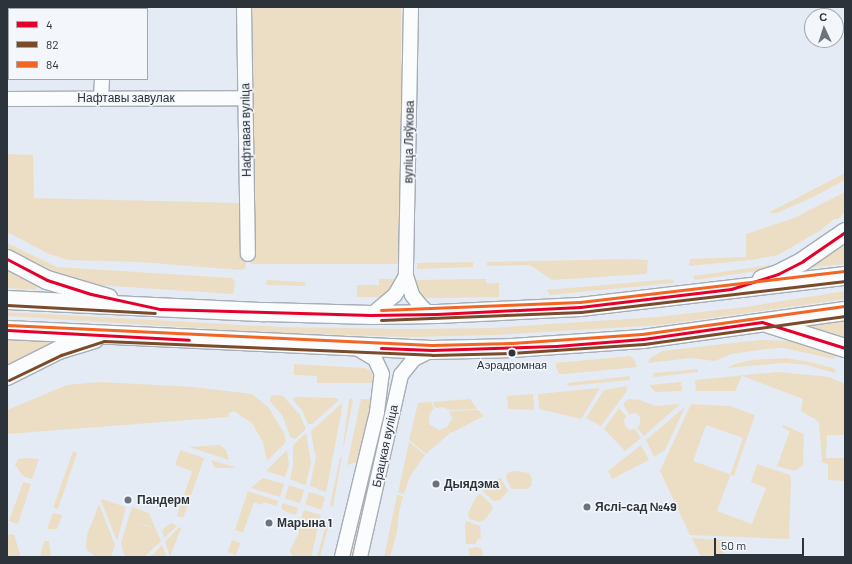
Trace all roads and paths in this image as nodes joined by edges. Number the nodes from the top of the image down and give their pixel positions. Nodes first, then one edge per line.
1 (244, 7) edge
2 (412, 7) edge
3 (102, 80) edge
4 (102, 98) junction
5 (245, 98) junction
6 (7, 99) edge
7 (845, 232) edge
8 (248, 254) dead end
9 (7, 259) edge
10 (406, 276) junction
11 (845, 276) edge
12 (731, 289) junction
13 (7, 300) edge
14 (160, 309) junction
15 (845, 311) edge
16 (437, 314) junction
17 (371, 315) junction
18 (762, 322) junction
19 (7, 330) edge
20 (103, 336) junction
21 (355, 347) junction
22 (845, 348) edge
23 (432, 350) junction
24 (7, 376) edge
25 (342, 557) edge
26 (360, 557) edge

1 - 5 street, Нафтавая вуліца
2 - 10 street, вуліца Ляўкова
3 - 4 street
4 - 5 street, Нафтавы завулак
4 - 6 street, Нафтавы завулак
5 - 8 street, Нафтавая вуліца
7 - 12 main road
9 - 14 main road
10 - 16 street, вуліца Ляўкова
10 - 17 street
11 - 12 main road
12 - 16 main road
13 - 14 main road
14 - 17 main road
15 - 18 main road
16 - 17 main road
18 - 22 main road
18 - 23 main road
19 - 20 main road
20 - 21 main road
20 - 24 main road
21 - 23 main road
21 - 25 street, Брацкая вуліца
23 - 26 street, Брацкая вуліца

